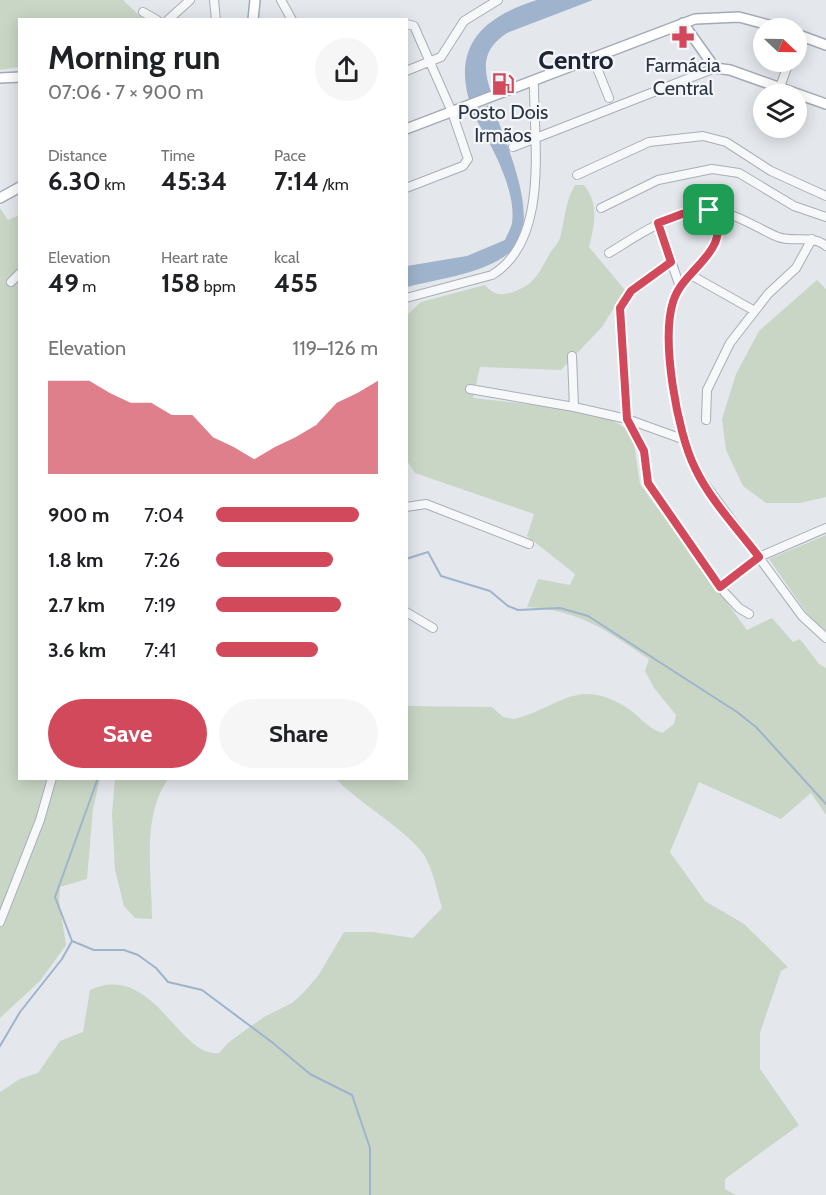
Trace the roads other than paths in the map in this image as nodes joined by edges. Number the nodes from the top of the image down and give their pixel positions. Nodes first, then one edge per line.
1 (190, 0) edge
2 (214, 0) edge
3 (255, 0) edge
4 (281, 0) edge
5 (498, 0) edge
6 (143, 12) dead end
7 (154, 18) edge
8 (170, 18) edge
9 (216, 18) edge
10 (253, 18) edge
11 (291, 18) edge
12 (753, 20) edge
13 (683, 23) junction
14 (410, 25) edge
15 (807, 40) edge
16 (826, 45) edge
17 (593, 58) junction
18 (432, 62) junction
19 (715, 68) junction
20 (408, 71) edge
21 (18, 77) edge
22 (0, 78) edge
23 (534, 81) junction
24 (770, 84) edge
25 (807, 97) edge
26 (609, 98) dead end
27 (826, 104) edge
28 (452, 112) junction
29 (408, 128) edge
30 (536, 138) junction
31 (513, 147) dead end
32 (577, 175) dead end
33 (408, 187) edge
34 (18, 188) edge
35 (826, 196) edge
36 (0, 198) edge
37 (601, 208) dead end
38 (720, 212) junction
39 (826, 217) edge
40 (658, 223) junction
41 (812, 240) junction
42 (826, 246) edge
43 (609, 253) dead end
44 (671, 262) junction
45 (689, 274) junction
46 (18, 275) edge
47 (11, 282) dead end
48 (681, 287) junction
49 (408, 297) edge
50 (753, 310) junction
51 (572, 356) dead end
52 (470, 389) dead end
53 (574, 406) junction
54 (627, 419) junction
55 (706, 420) dead end
56 (685, 440) junction
57 (408, 507) edge
58 (826, 528) edge
59 (529, 544) dead end
60 (759, 557) junction
61 (720, 587) junction
62 (408, 613) edge
63 (749, 614) dead end
64 (434, 628) dead end
65 (826, 638) edge
66 (51, 780) edge
67 (0, 922) edge

1 - 8 street
2 - 9 street
3 - 10 main road
4 - 11 street
5 - 18 street
6 - 7 street
12 - 13 main road
13 - 17 main road
13 - 19 main road
14 - 18 street
15 - 16 main road
17 - 23 main road
17 - 26 street
18 - 20 street
18 - 28 street
19 - 24 main road
19 - 30 street
21 - 22 main road
23 - 28 main road
23 - 30 street
25 - 27 main road
28 - 29 main road
28 - 33 street
30 - 31 street
30 - 49 street
32 - 35 street
34 - 36 main road
37 - 39 street
38 - 40 street
38 - 41 street
38 - 45 street
40 - 43 street
40 - 44 street
41 - 42 street
41 - 50 street
44 - 48 street
44 - 54 street
45 - 48 street
45 - 50 street
46 - 47 street
48 - 56 street
50 - 55 street
51 - 53 street
52 - 53 street
53 - 54 street
54 - 56 street
54 - 61 street
56 - 60 street
57 - 59 street
58 - 60 street
60 - 61 street
60 - 65 street
61 - 63 street
62 - 64 street
66 - 67 street

